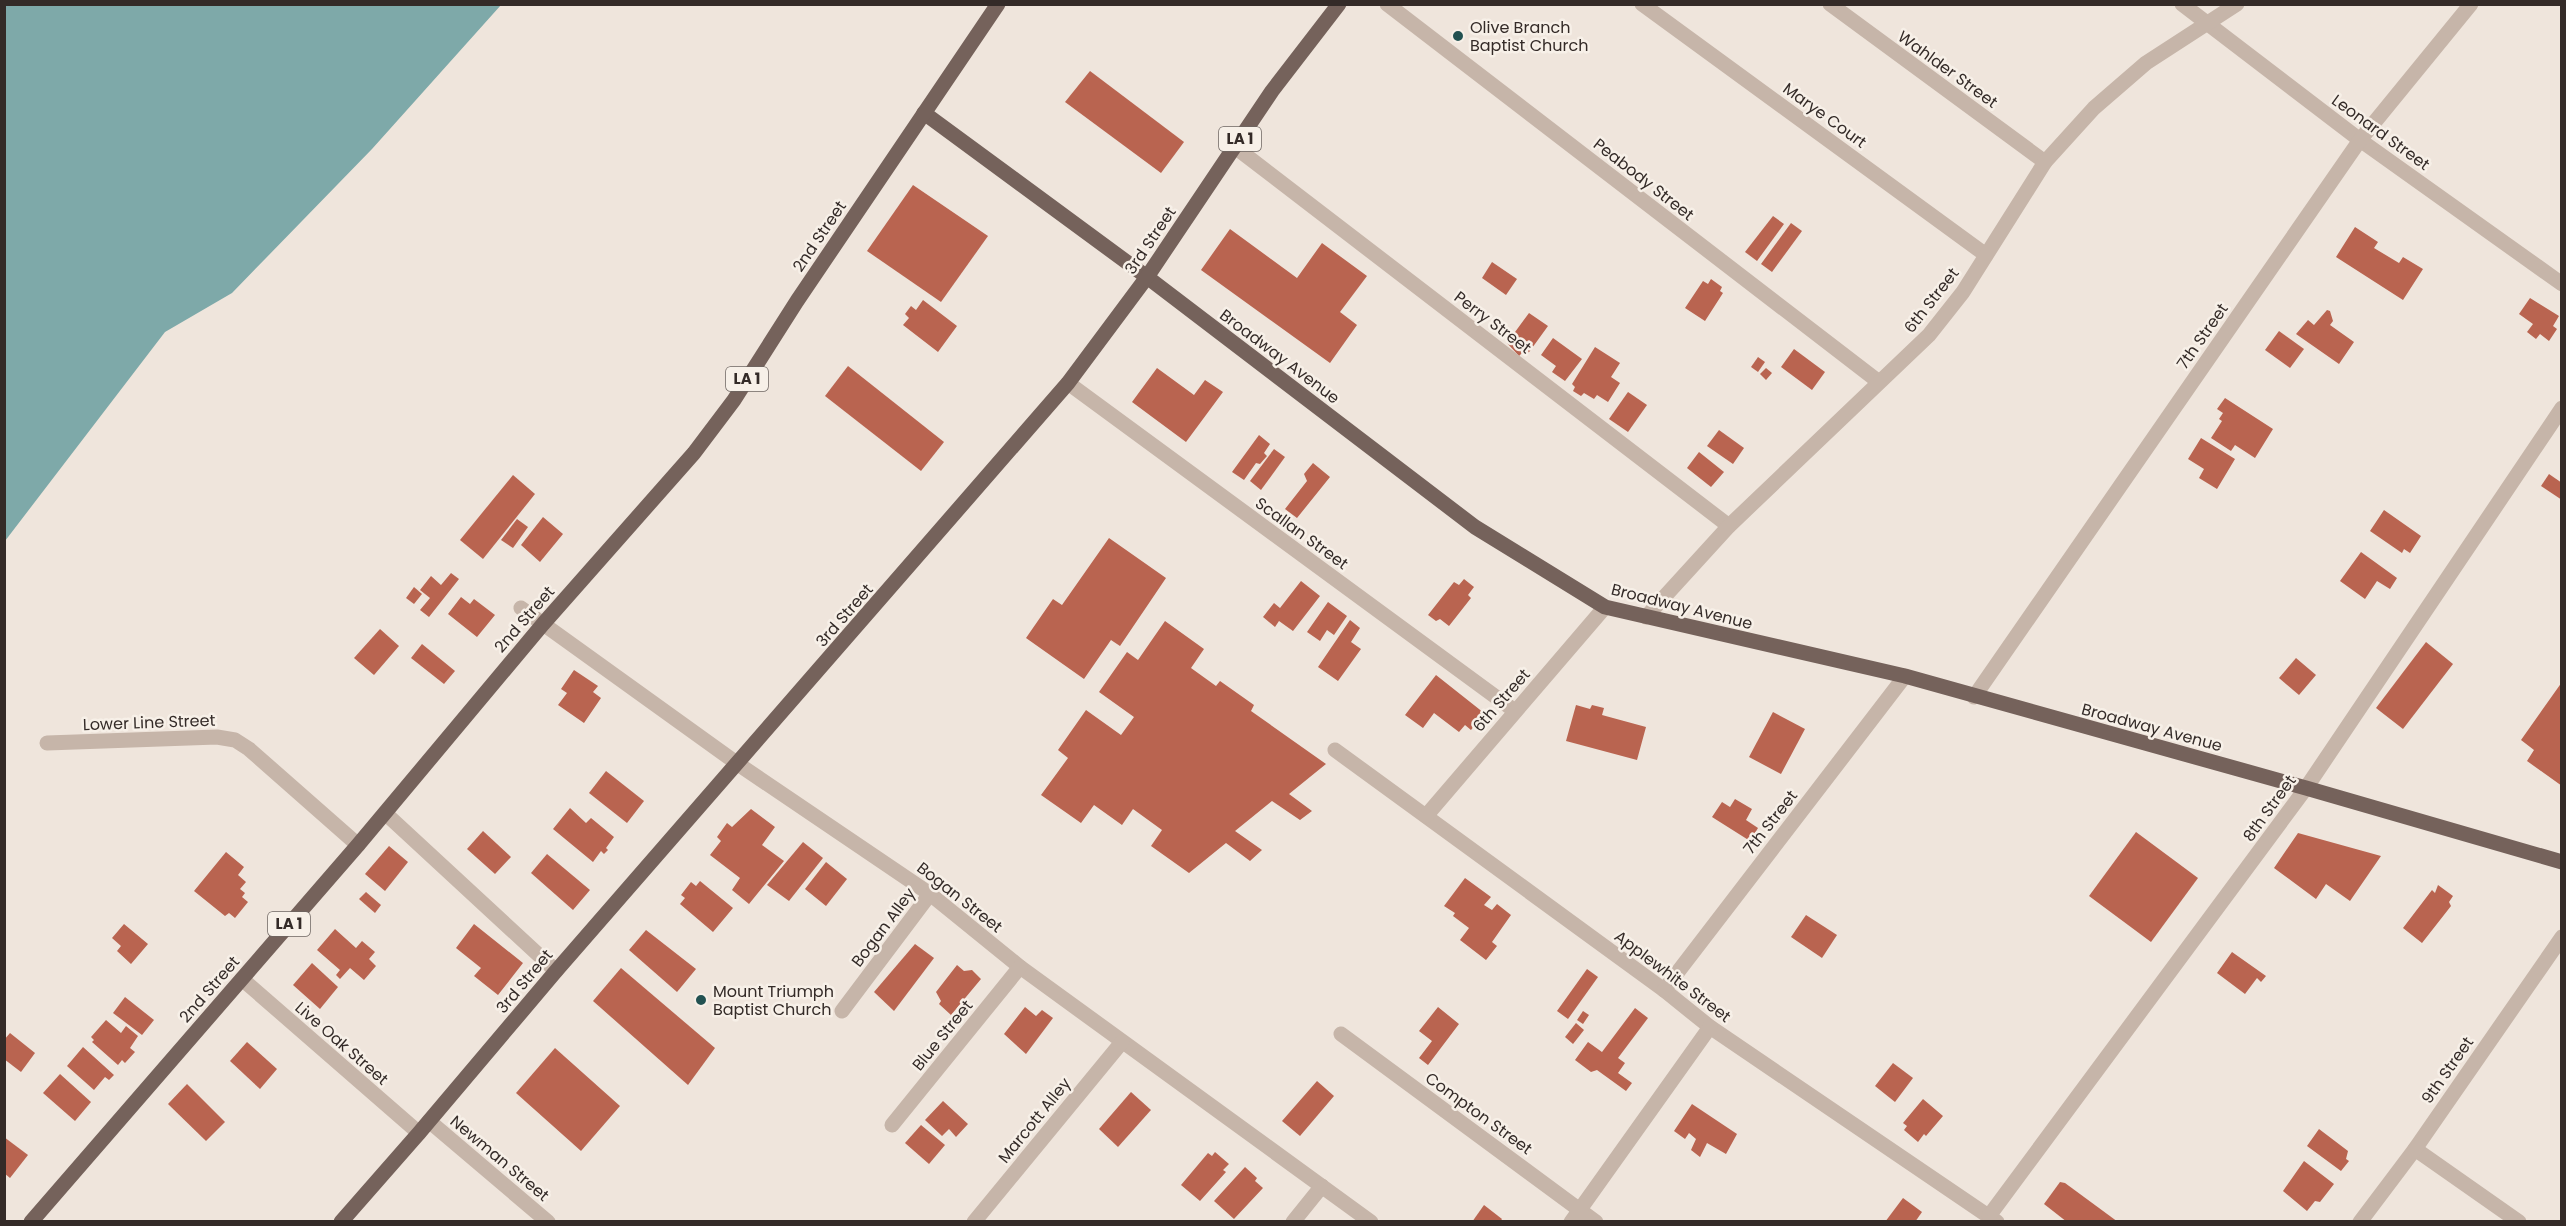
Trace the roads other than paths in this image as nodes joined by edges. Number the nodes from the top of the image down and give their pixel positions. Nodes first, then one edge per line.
1 (998, 4) edge
2 (1339, 4) edge
3 (1387, 4) edge
4 (1642, 4) edge
5 (1830, 4) edge
6 (2182, 4) edge
7 (2236, 4) edge
8 (2471, 4) edge
9 (2206, 23) junction
10 (924, 113) junction
11 (2360, 140) junction
12 (1235, 147) junction
13 (2045, 162) junction
14 (1986, 255) junction
15 (1147, 277) junction
16 (2562, 284) edge
17 (1879, 382) junction
18 (1068, 383) junction
19 (2562, 408) edge
20 (1730, 526) junction
21 (1605, 607) junction
22 (521, 608) dead end
23 (1646, 617) junction
24 (543, 624) junction
25 (1905, 676) junction
26 (1974, 697) junction
27 (1515, 711) junction
28 (47, 743) dead end
29 (1335, 750) dead end
30 (738, 764) junction
31 (2306, 788) junction
32 (385, 813) junction
33 (1426, 816) junction
34 (357, 845) junction
35 (2562, 862) edge
36 (930, 894) junction
37 (2562, 937) edge
38 (1020, 967) junction
39 (556, 971) junction
40 (242, 979) junction
41 (1664, 990) junction
42 (842, 1011) dead end
43 (1710, 1027) junction
44 (1341, 1034) dead end
45 (1122, 1042) junction
46 (892, 1125) dead end
47 (424, 1127) junction
48 (2415, 1149) junction
49 (1322, 1186) junction
50 (1575, 1216) edge
51 (1993, 1219) edge
52 (32, 1221) edge
53 (341, 1221) edge
54 (548, 1221) edge
55 (974, 1221) edge
56 (1293, 1221) edge
57 (1371, 1221) edge
58 (1596, 1221) edge
59 (2360, 1221) edge
60 (2519, 1221) edge

1 - 10 main road, 2nd Street / LA 1
2 - 12 main road, 3rd Street / LA 1
3 - 17 street, Peabody Street
4 - 14 street, Marye Court
5 - 13 street, Wahlder Street
6 - 9 street, Leonard Street
7 - 9 street, 6th Street
8 - 11 street, 7th Street
9 - 11 street, Leonard Street
9 - 13 street, 6th Street
10 - 15 main road, Broadway Avenue
10 - 24 main road, 2nd Street / LA 1
11 - 16 street, Leonard Street
11 - 26 street, 7th Street
12 - 15 main road, 3rd Street / LA 1
12 - 20 street, Perry Street
13 - 14 street, 6th Street
14 - 17 street, 6th Street
15 - 18 main road, 3rd Street / LA 1
15 - 21 main road, Broadway Avenue
17 - 20 street, 6th Street
18 - 27 street, Scallan Street
18 - 30 main road, 3rd Street / LA 1
19 - 31 street, 8th Street
20 - 23 street, 6th Street
21 - 23 main road, Broadway Avenue
21 - 27 street, 6th Street
22 - 24 street, Bogan Street
23 - 25 main road, Broadway Avenue
24 - 30 street, Bogan Street
24 - 32 main road, 2nd Street / LA 1
25 - 26 main road, Broadway Avenue
25 - 41 street, 7th Street
26 - 31 main road, Broadway Avenue
27 - 33 street, 6th Street
28 - 34 street, Lower Line Street
29 - 33 street, Applewhite Street
30 - 36 street, Bogan Street
30 - 39 main road, 3rd Street / LA 1
31 - 35 main road, Broadway Avenue
31 - 51 street, 8th Street
32 - 34 main road, 2nd Street / LA 1
32 - 39 street
33 - 41 street, Applewhite Street
34 - 40 main road, 2nd Street / LA 1
36 - 38 street, Bogan Street
36 - 42 street, Bogan Alley
37 - 48 street, 9th Street
38 - 45 street, Bogan Street
38 - 46 street, Blue Street
39 - 47 main road, 3rd Street / LA 1
40 - 47 street, Live Oak Street
40 - 52 main road, 2nd Street / LA 1
41 - 43 street, Applewhite Street
43 - 50 street
43 - 51 street, Applewhite Street
44 - 50 street, Compton Street
45 - 49 street, Bogan Street
45 - 55 street, Marcott Alley
47 - 53 main road, 3rd Street / LA 1
47 - 54 street, Newman Street
48 - 59 street, 9th Street
48 - 60 street
49 - 56 street
49 - 57 street, Bogan Street
50 - 58 street, Compton Street

